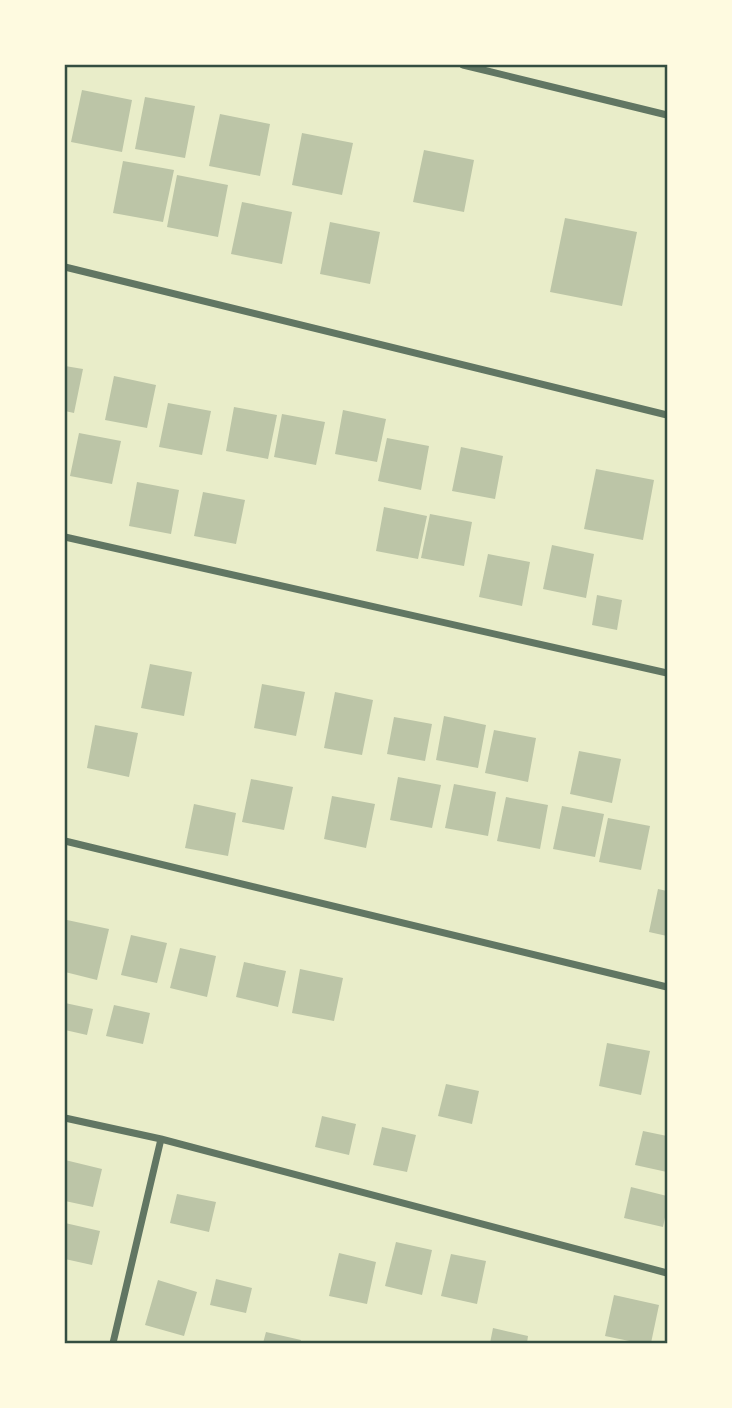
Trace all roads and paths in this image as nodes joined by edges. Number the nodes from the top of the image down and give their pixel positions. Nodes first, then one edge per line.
1 (463, 65) edge
2 (667, 115) edge
3 (65, 267) edge
4 (667, 415) edge
5 (65, 537) edge
6 (667, 673) edge
7 (65, 841) edge
8 (667, 987) edge
9 (65, 1118) edge
10 (161, 1139) junction
11 (667, 1273) edge
12 (113, 1343) edge

1 - 2 street
3 - 4 street
5 - 6 street
7 - 8 street
9 - 10 street
10 - 11 street
10 - 12 street

